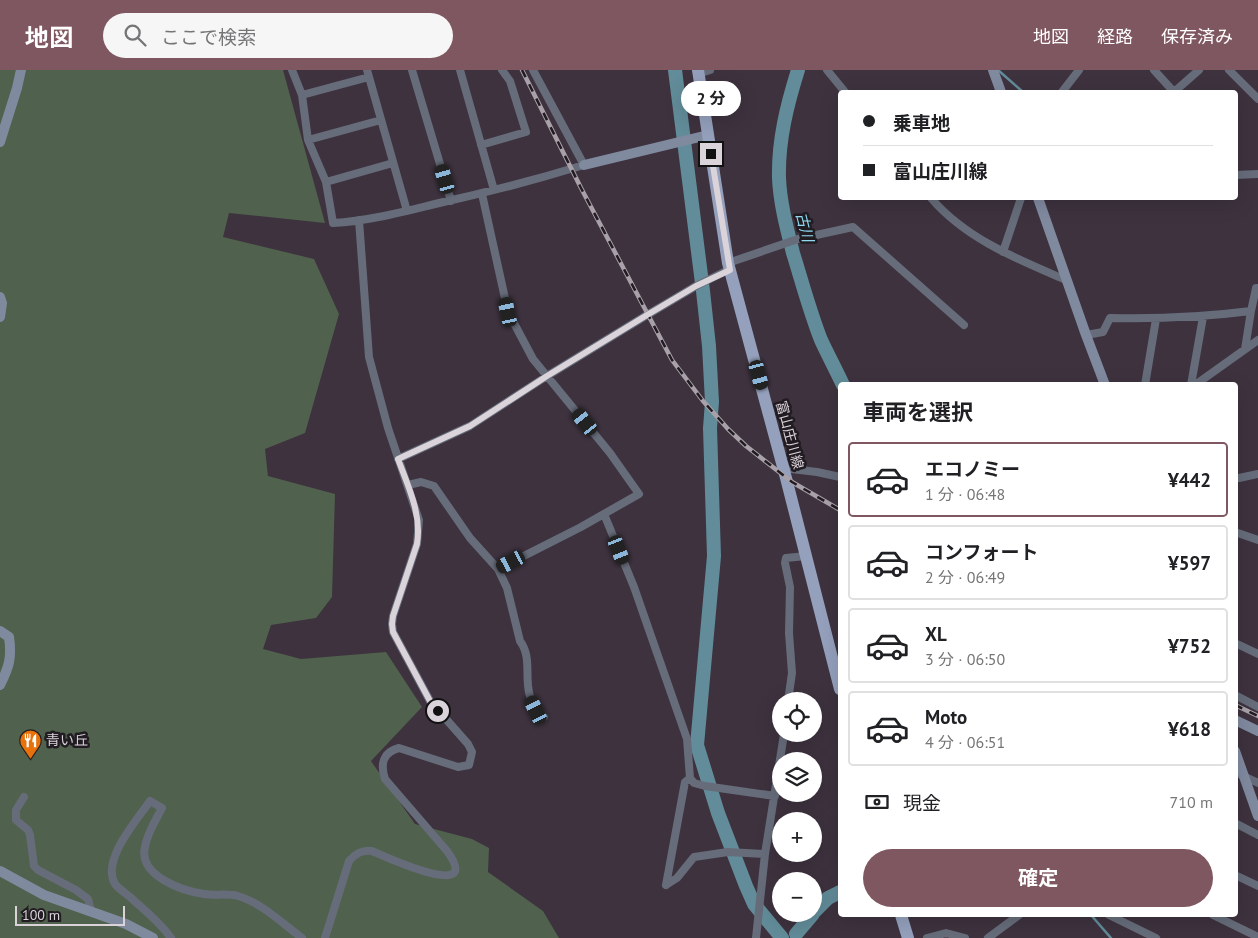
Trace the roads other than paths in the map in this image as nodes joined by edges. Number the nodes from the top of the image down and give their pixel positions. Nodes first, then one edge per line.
1 (20, 70) edge
2 (292, 70) edge
3 (412, 70) edge
4 (460, 70) edge
5 (502, 70) edge
6 (533, 70) edge
7 (827, 70) edge
8 (993, 70) edge
9 (1079, 70) edge
10 (1154, 70) edge
11 (1199, 70) edge
12 (1229, 70) edge
13 (702, 71) edge
14 (368, 74) edge
15 (843, 90) edge
16 (1000, 90) edge
17 (1064, 90) edge
18 (1172, 90) edge
19 (1176, 90) edge
20 (302, 95) junction
21 (1258, 99) edge
22 (381, 120) junction
23 (708, 135) junction
24 (308, 140) junction
25 (0, 142) edge
26 (481, 145) junction
27 (393, 163) junction
28 (584, 165) junction
29 (1258, 174) edge
30 (1238, 175) edge
31 (326, 182) junction
32 (494, 190) junction
33 (482, 194) junction
34 (933, 200) edge
35 (1020, 200) edge
36 (1039, 200) edge
37 (451, 201) junction
38 (407, 211) junction
39 (359, 220) junction
40 (1003, 252) junction
41 (729, 266) junction
42 (1066, 280) junction
43 (1258, 288) edge
44 (0, 297) edge
45 (1251, 311) junction
46 (0, 317) edge
47 (1203, 317) junction
48 (1156, 319) junction
49 (964, 325) dead end
50 (1086, 335) junction
51 (1258, 340) edge
52 (1245, 349) junction
53 (547, 376) junction
54 (1104, 382) edge
55 (1146, 382) edge
56 (1192, 382) edge
57 (1199, 382) edge
58 (398, 459) junction
59 (783, 468) junction
60 (1258, 474) edge
61 (838, 477) edge
62 (1239, 478) dead end
63 (408, 485) junction
64 (604, 514) junction
65 (1238, 533) edge
66 (1258, 540) edge
67 (806, 556) junction
68 (498, 569) junction
69 (0, 631) edge
70 (1238, 644) edge
71 (1258, 654) edge
72 (838, 681) edge
73 (0, 685) edge
74 (789, 692) edge
75 (1238, 697) edge
76 (1258, 707) edge
77 (544, 717) dead end
78 (1238, 721) edge
79 (1258, 731) edge
80 (1239, 774) edge
81 (690, 778) junction
82 (1258, 783) edge
83 (772, 796) edge
84 (24, 798) dead end
85 (773, 802) edge
86 (1258, 816) edge
87 (1238, 824) edge
88 (1258, 834) edge
89 (765, 854) junction
90 (0, 871) edge
91 (1238, 876) edge
92 (1258, 886) edge
93 (91, 910) junction
94 (902, 917) edge
95 (1016, 917) edge
96 (1113, 917) edge
97 (1217, 917) edge
98 (1258, 937) edge
99 (153, 938) edge
100 (171, 938) edge
101 (302, 938) edge
102 (325, 938) edge
103 (756, 938) edge
104 (908, 938) edge
105 (927, 938) edge
106 (964, 938) edge
107 (988, 938) edge
108 (1156, 938) edge

1 - 25 street
2 - 20 street
3 - 37 street
4 - 26 street
5 - 26 street
6 - 28 street
7 - 15 street
8 - 16 street
9 - 17 street
10 - 18 street
11 - 19 street
12 - 21 street
13 - 23 main road, 富山庄川線
14 - 20 street
14 - 22 street
20 - 24 street
22 - 24 street
22 - 27 street
23 - 28 street
23 - 41 main road, 富山庄川線
24 - 31 street
26 - 32 street
27 - 31 street
27 - 38 street
28 - 32 street
29 - 30 street
31 - 39 street
32 - 33 street
33 - 37 street
33 - 53 street
34 - 40 street
35 - 40 street
36 - 42 street
37 - 38 street
38 - 39 street
39 - 58 street
40 - 42 street
41 - 49 street
41 - 53 street
41 - 59 main road, 富山庄川線
42 - 50 street
43 - 45 street
44 - 46 street
45 - 47 street
45 - 52 street
47 - 48 street
47 - 56 street
48 - 50 street
48 - 55 street
50 - 54 street
51 - 52 street
52 - 57 street
53 - 58 street
53 - 64 street
58 - 63 street
59 - 61 street
59 - 67 main road, 富山庄川線
60 - 62 street
63 - 68 street
63 - 102 street
64 - 68 street
64 - 81 street
65 - 66 street
67 - 72 main road, 富山庄川線
67 - 74 street
68 - 77 street
69 - 73 street
70 - 71 street
75 - 76 street
78 - 79 street
80 - 82 street
80 - 86 street
81 - 83 street
81 - 89 street
84 - 93 street
85 - 89 street
87 - 88 street
89 - 103 street
90 - 93 street
91 - 92 street
93 - 99 street
94 - 104 main road
95 - 107 street
96 - 108 street
97 - 98 street
100 - 101 street
105 - 106 street

